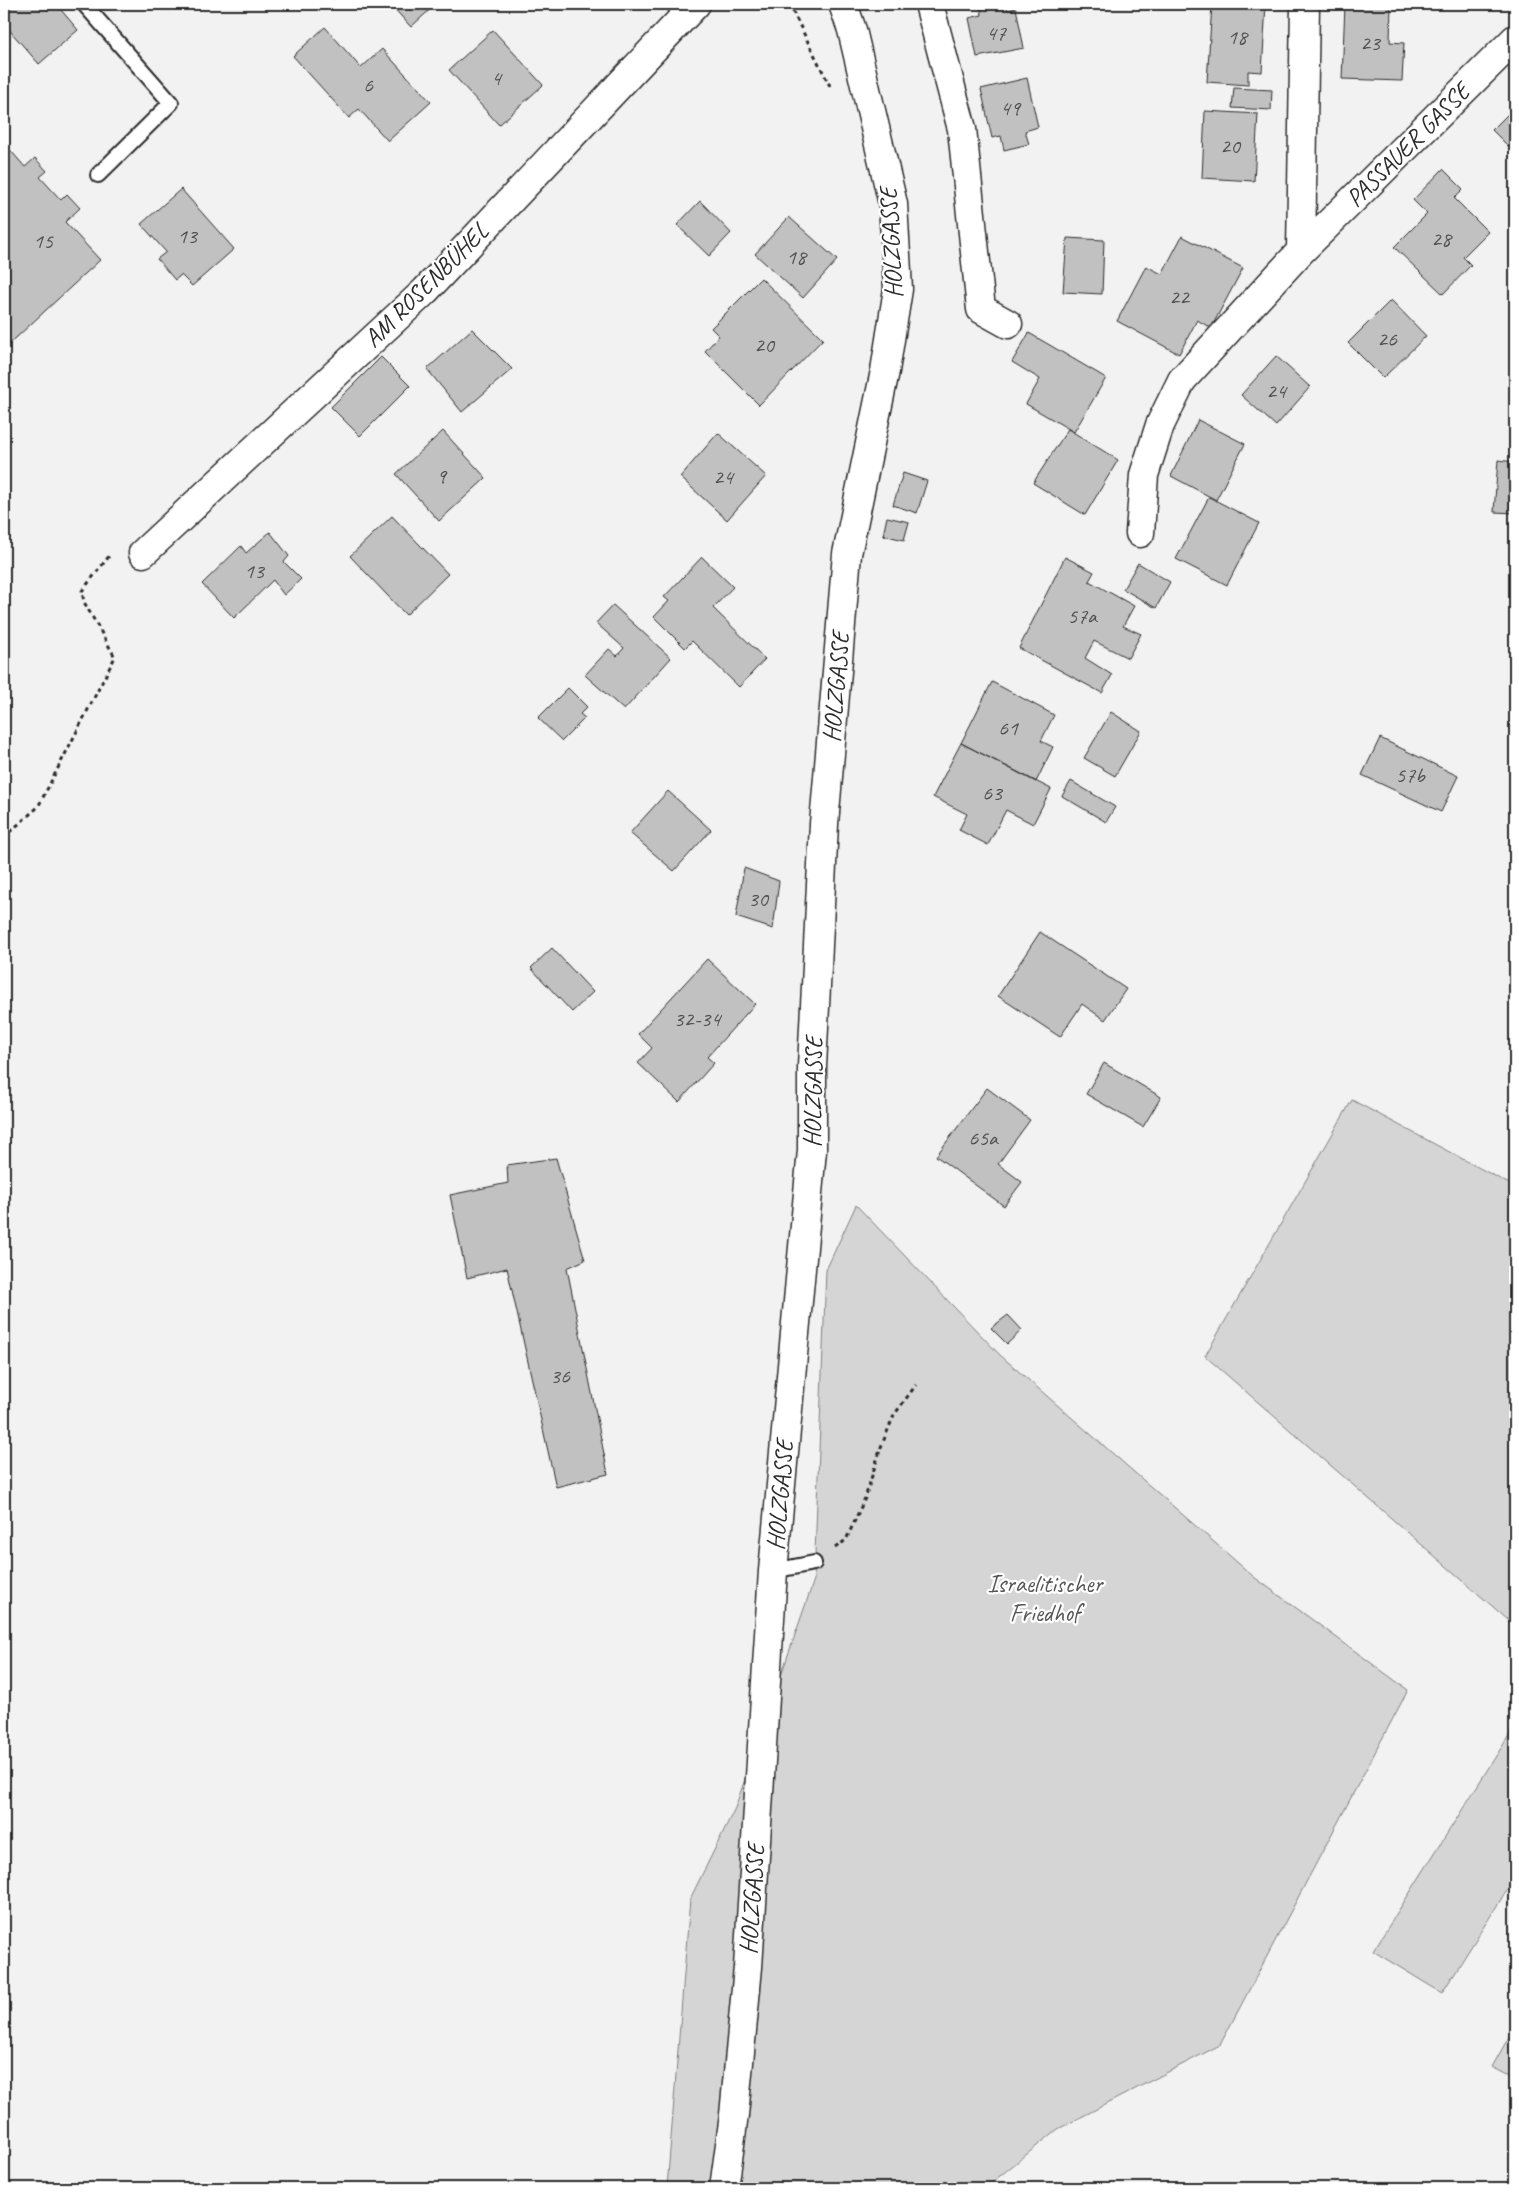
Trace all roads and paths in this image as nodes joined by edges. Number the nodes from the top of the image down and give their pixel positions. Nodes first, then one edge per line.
1 (84, 4) edge
2 (696, 4) edge
3 (843, 4) edge
4 (929, 4) edge
5 (1305, 4) edge
6 (1515, 39) edge
7 (98, 175) dead end
8 (1301, 251) junction
9 (1008, 324) dead end
10 (1140, 532) dead end
11 (143, 553) joint
12 (4, 837) edge
13 (916, 1385) dead end
14 (814, 1563) joint
15 (773, 1571) junction
16 (724, 2188) edge

1 - 7 lane
2 - 11 street, AM ROSENBÜHEL
3 - 15 street, HOLZGASSE
4 - 9 street
5 - 8 street
6 - 8 street, PASSAUER GASSE
8 - 10 street, PASSAUER GASSE
11 - 12 path
13 - 14 path
14 - 15 lane
15 - 16 street, HOLZGASSE

